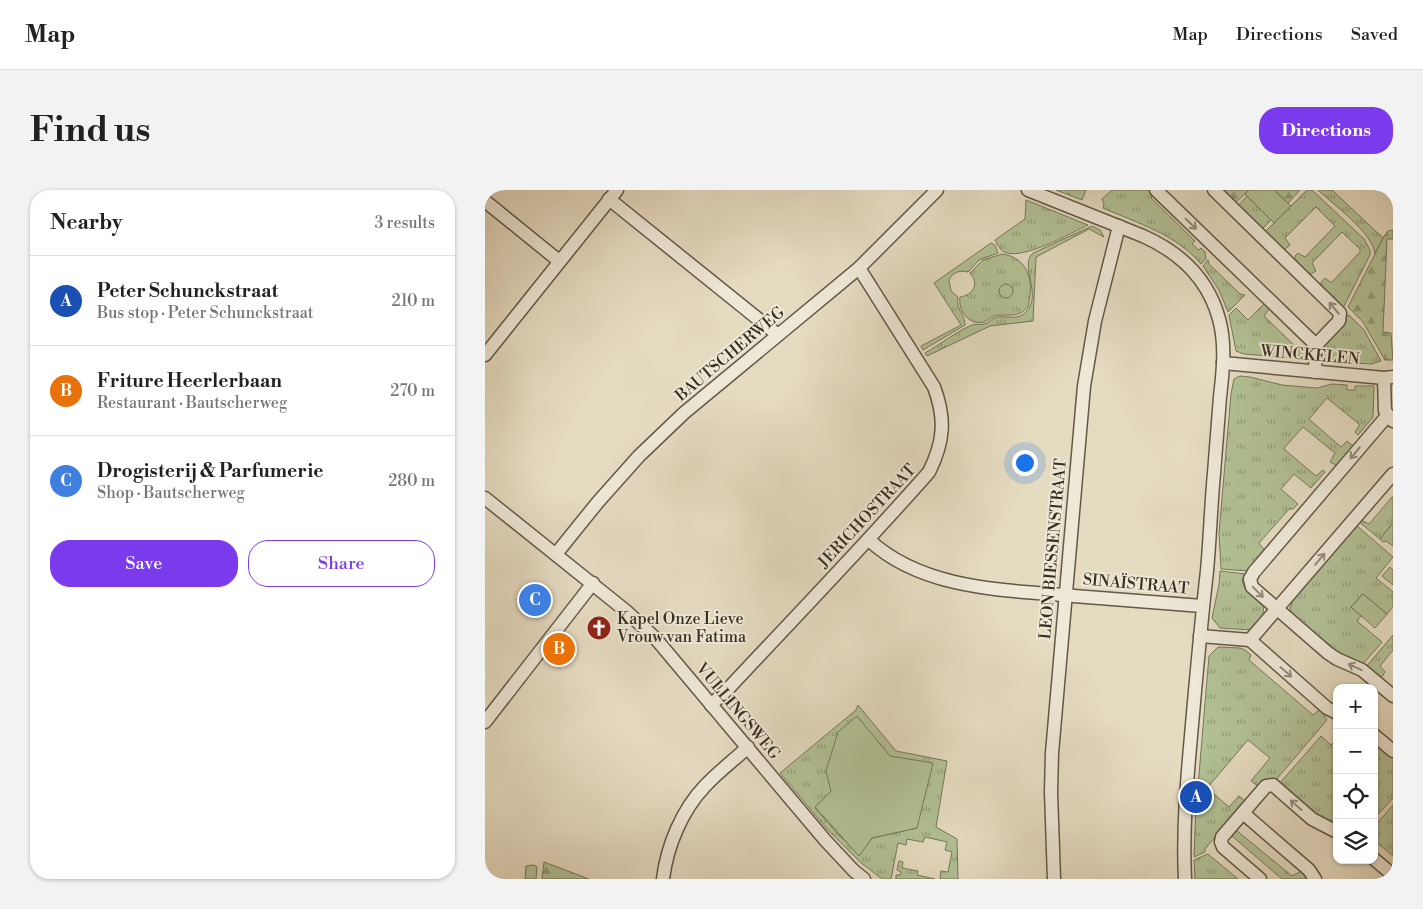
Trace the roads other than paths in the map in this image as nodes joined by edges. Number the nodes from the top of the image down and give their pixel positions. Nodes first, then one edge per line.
1 (937, 190) edge
2 (1028, 190) edge
3 (1156, 190) edge
4 (1214, 190) edge
5 (613, 194) edge
6 (485, 202) edge
7 (1119, 226) junction
8 (559, 261) junction
9 (859, 268) junction
10 (777, 335) junction
11 (1316, 345) junction
12 (485, 355) edge
13 (1223, 363) junction
14 (1315, 372) junction
15 (1389, 378) edge
16 (1390, 418) edge
17 (1393, 474) edge
18 (485, 498) edge
19 (869, 540) junction
20 (555, 554) junction
21 (593, 583) junction
22 (1065, 595) junction
23 (1202, 606) junction
24 (1277, 610) junction
25 (1200, 636) junction
26 (1250, 640) junction
27 (1393, 696) edge
28 (711, 705) junction
29 (1333, 711) edge
30 (485, 722) edge
31 (1378, 738) edge
32 (748, 747) junction
33 (1393, 751) edge
34 (1243, 813) junction
35 (1333, 830) edge
36 (1378, 862) edge
37 (1393, 875) edge
38 (663, 879) edge
39 (865, 879) edge
40 (1054, 879) edge
41 (1185, 879) edge
42 (1260, 879) edge
43 (1315, 879) edge

1 - 9 street, BAUTSCHERWEG
2 - 7 street
3 -> 11 street
11 -> 4 street
5 - 8 street
5 - 10 street
6 - 8 street
7 - 13 street
7 - 22 street, LEON BIESSENSTRAAT
8 - 12 street
9 - 10 street, BAUTSCHERWEG
9 - 19 street, JERICHOSTRAAT
10 - 20 street, BAUTSCHERWEG
11 - 14 street
13 - 14 street, WINCKELEN
13 - 23 street
14 - 15 street, WINCKELEN
15 - 16 street
16 -> 24 street
24 -> 17 street
18 - 20 street, VULLINGSWEG
19 - 22 street, SINAÏSTRAAT
19 - 28 street, JERICHOSTRAAT
20 - 21 street, VULLINGSWEG
21 - 28 street, VULLINGSWEG
21 - 30 street
22 - 23 street, SINAÏSTRAAT
22 - 40 street, LEON BIESSENSTRAAT
23 - 25 street
24 - 26 street
27 -> 24 street
25 - 26 street
25 - 41 street
26 -> 29 street
28 - 32 street, VULLINGSWEG
31 - 33 street
32 - 38 street
32 - 39 street, VULLINGSWEG
35 -> 34 street
34 - 42 street
34 - 43 street
36 - 37 street

